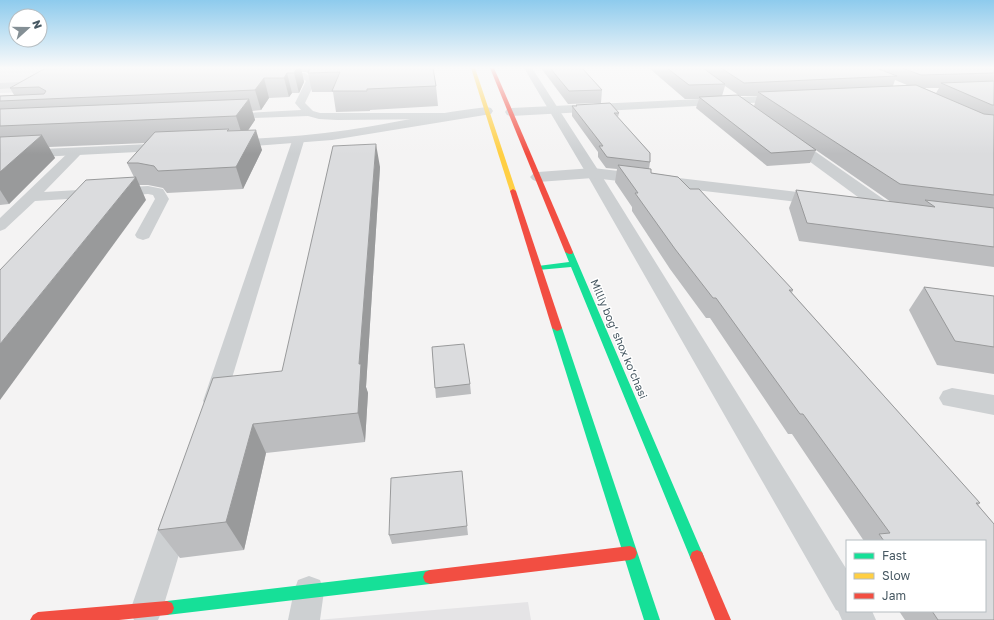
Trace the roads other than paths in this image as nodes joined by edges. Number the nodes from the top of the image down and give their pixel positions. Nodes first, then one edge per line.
1 (300, 97) edge
2 (482, 97) edge
3 (504, 97) edge
4 (546, 97) edge
5 (730, 97) edge
6 (798, 99) edge
7 (736, 101) junction
8 (554, 110) junction
9 (487, 111) junction
10 (511, 112) junction
11 (308, 113) junction
12 (756, 115) edge
13 (444, 116) junction
14 (214, 117) edge
15 (775, 129) edge
16 (298, 141) junction
17 (219, 145) edge
18 (187, 147) edge
19 (76, 152) junction
20 (0, 155) edge
21 (593, 172) junction
22 (538, 177) junction
23 (31, 197) junction
24 (0, 226) edge
25 (143, 235) dead end
26 (574, 264) junction
27 (538, 268) junction
28 (952, 398) dead end
29 (994, 405) edge
30 (207, 422) edge
31 (182, 498) edge
32 (630, 552) junction
33 (846, 597) edge
34 (307, 606) edge
35 (146, 612) junction
36 (38, 620) edge
37 (652, 620) edge
38 (723, 620) edge

1 - 11 lane
2 - 9 main road
3 - 10 main road, Milliy bog‘ shox ko‘chasi
4 - 8 lane
5 - 7 street
6 - 7 street
7 - 8 street
7 - 12 street
8 - 10 street
8 - 21 lane
9 - 13 street
9 - 27 main road
10 - 22 main road, Milliy bog‘ shox ko‘chasi
11 - 13 lane
11 - 14 lane
13 - 16 street
15 - 21 street
16 - 17 street
16 - 30 lane
18 - 19 street
19 - 20 street
19 - 23 lane
21 - 22 street
21 - 33 lane
22 - 26 main road, Milliy bog‘ shox ko‘chasi
23 - 24 lane
23 - 25 lane
26 - 27 main road
26 - 38 main road, Milliy bog‘ shox ko‘chasi
27 - 32 main road
28 - 29 street
31 - 35 lane
32 - 34 main road
32 - 37 main road
34 - 35 main road
35 - 36 main road

